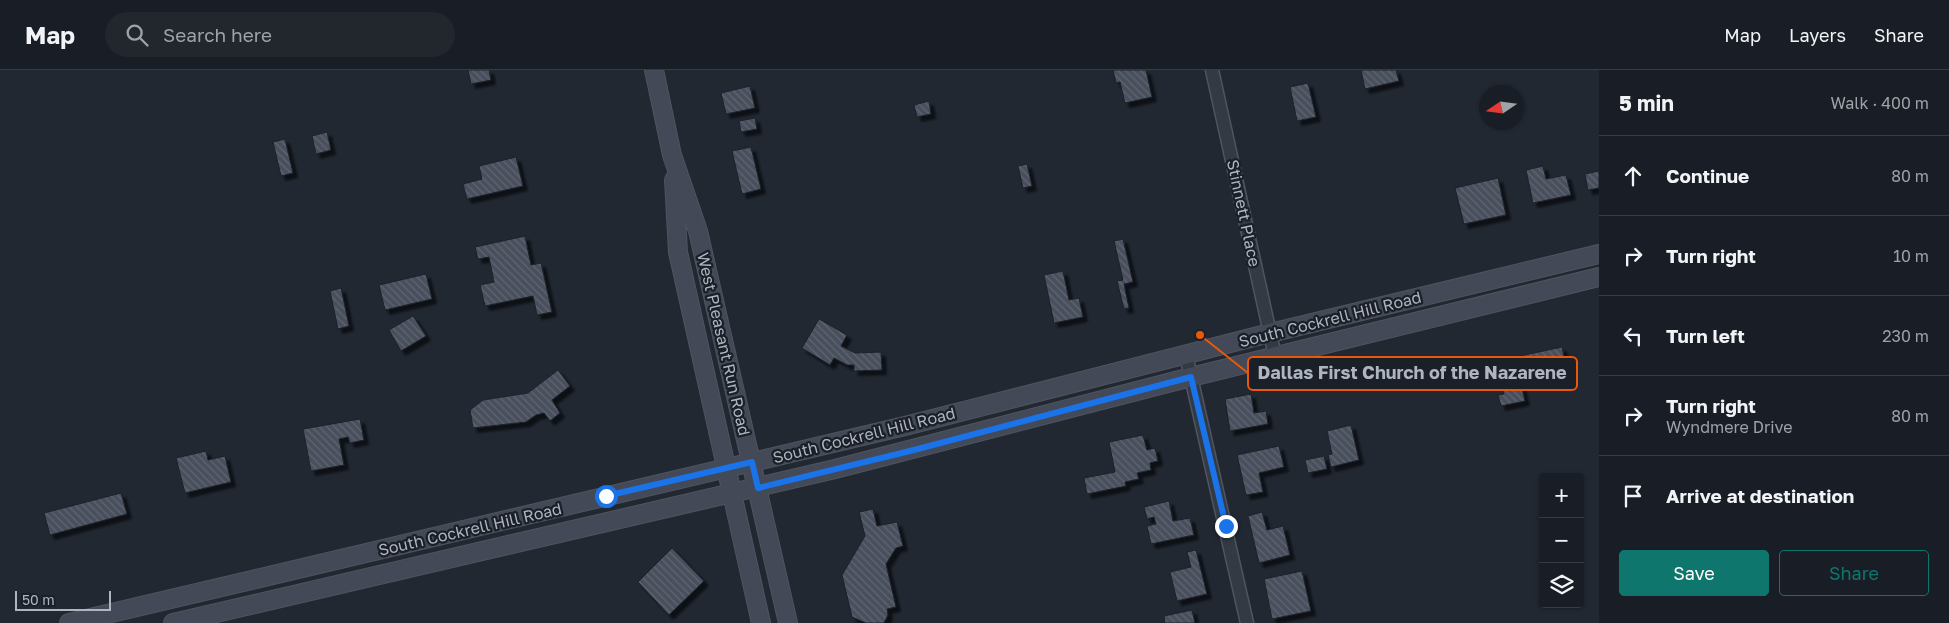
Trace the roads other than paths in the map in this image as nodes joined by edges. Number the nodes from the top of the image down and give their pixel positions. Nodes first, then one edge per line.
1 (654, 70) edge
2 (1212, 70) edge
3 (672, 155) junction
4 (1599, 254) edge
5 (1599, 277) edge
6 (1270, 333) junction
7 (1186, 355) junction
8 (1275, 356) junction
9 (1191, 377) junction
10 (752, 462) junction
11 (726, 468) junction
12 (758, 488) junction
13 (731, 494) junction
14 (69, 623) edge
15 (173, 623) edge
16 (761, 623) edge
17 (788, 623) edge
18 (1247, 623) edge

1 - 3 main road, West Pleasant Run Road
2 - 6 street, Stinnett Place
3 - 10 main road, West Pleasant Run Road
3 - 11 main road, West Pleasant Run Road
4 - 6 main road, South Cockrell Hill Road
5 - 8 main road, South Cockrell Hill Road
6 - 7 main road, South Cockrell Hill Road
6 - 8 street, Stinnett Place
7 - 9 street
7 - 10 main road, South Cockrell Hill Road
8 - 9 main road, South Cockrell Hill Road
9 - 12 main road, South Cockrell Hill Road
9 - 18 street
10 - 11 main road, South Cockrell Hill Road
10 - 12 main road, West Pleasant Run Road
11 - 13 main road, West Pleasant Run Road
11 - 14 main road, South Cockrell Hill Road
12 - 13 main road, South Cockrell Hill Road
12 - 17 main road, West Pleasant Run Road
13 - 15 main road, South Cockrell Hill Road
13 - 16 main road, West Pleasant Run Road

